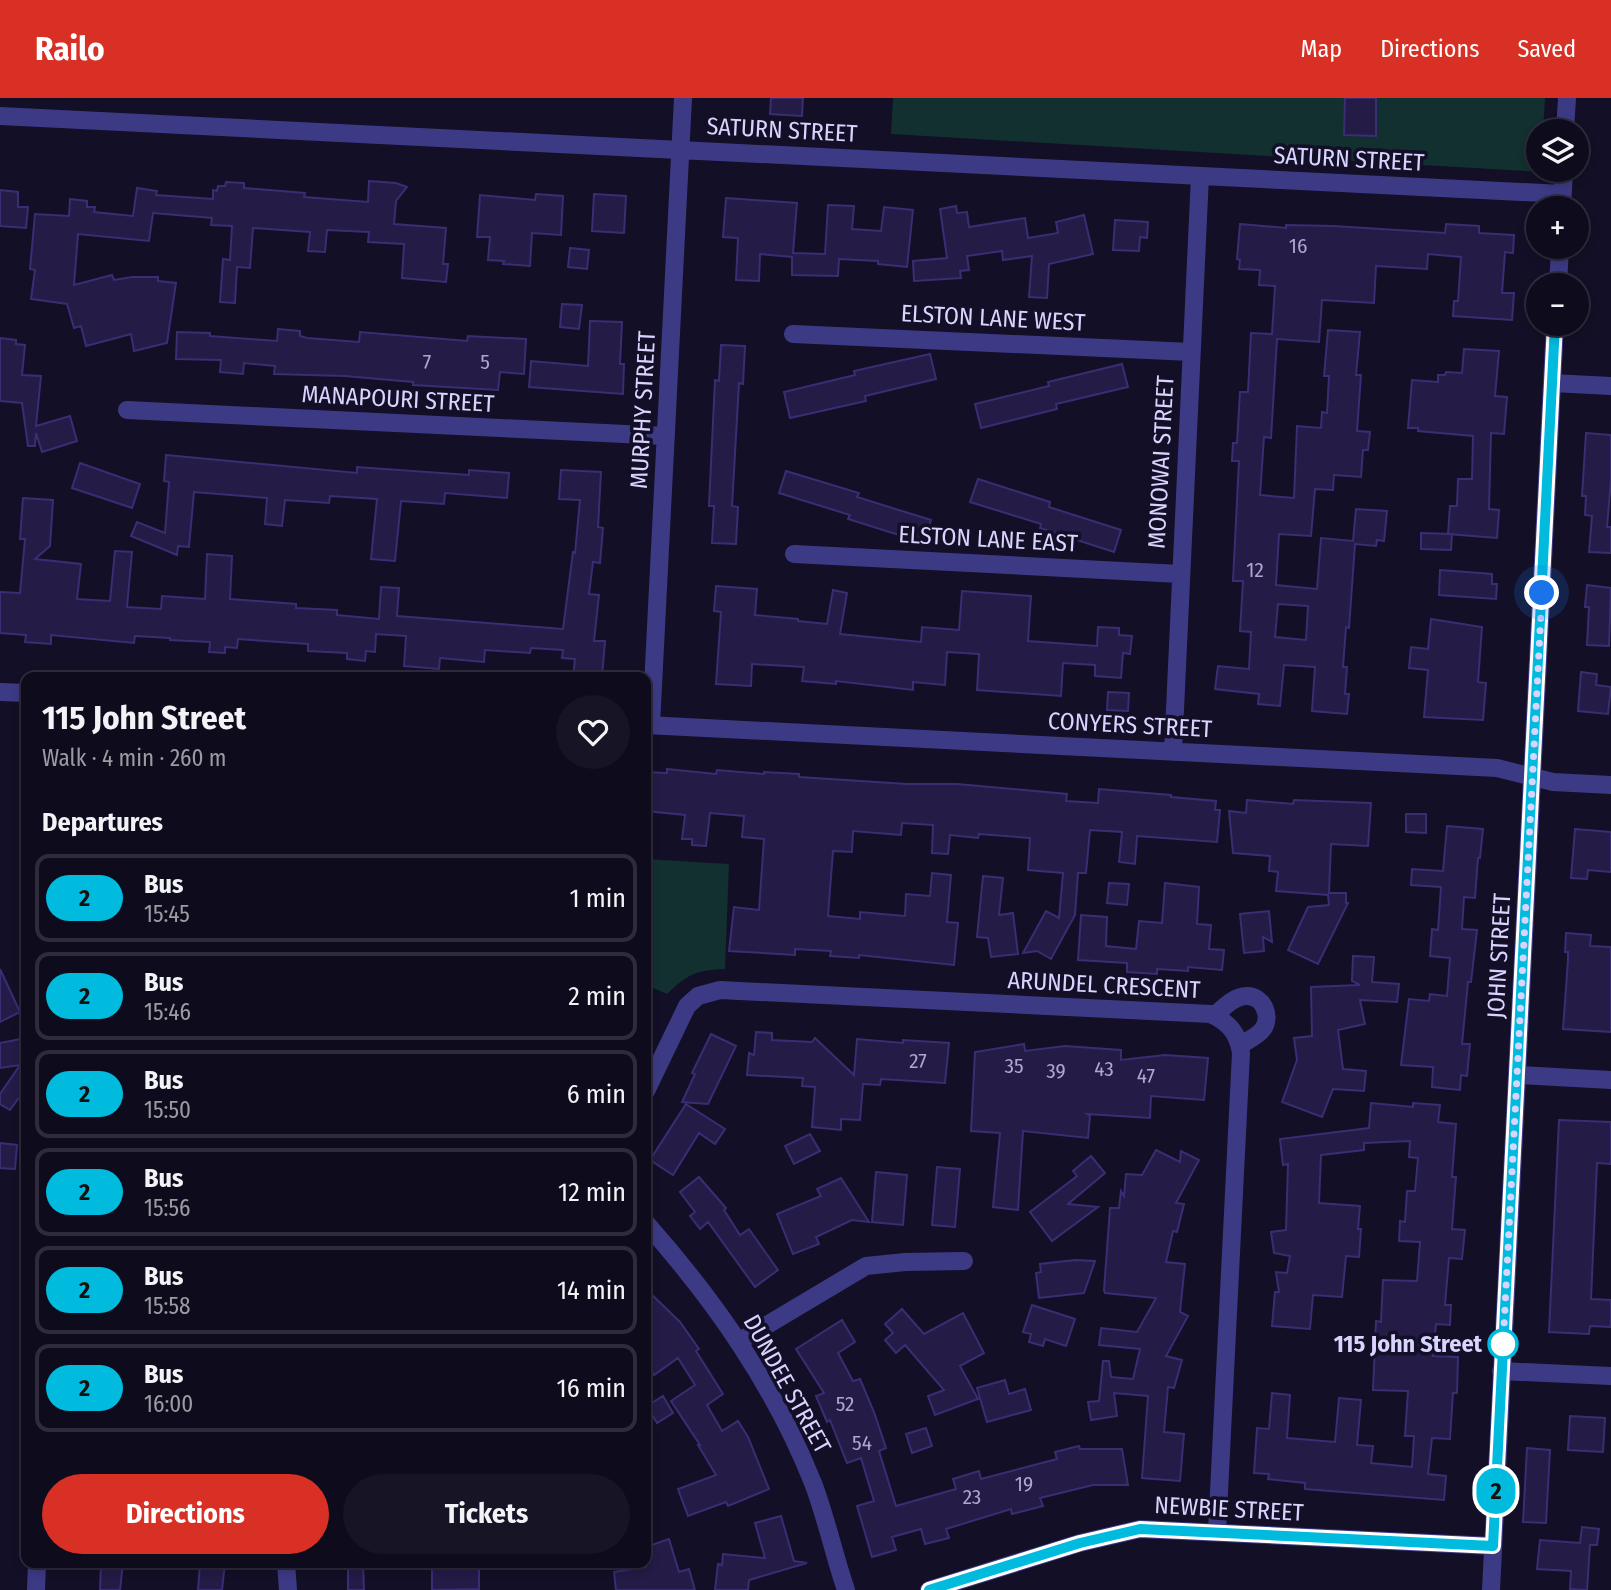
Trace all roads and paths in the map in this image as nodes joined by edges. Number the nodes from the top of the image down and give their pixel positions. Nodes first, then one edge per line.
1 (683, 98) edge
2 (1567, 98) edge
3 (0, 116) edge
4 (1566, 119) edge
5 (681, 149) junction
6 (1200, 176) junction
7 (1526, 199) edge
8 (793, 334) dead end
9 (1554, 336) edge
10 (1191, 352) junction
11 (1552, 383) junction
12 (1611, 386) edge
13 (127, 410) dead end
14 (666, 436) junction
15 (794, 554) dead end
16 (1180, 574) junction
17 (651, 677) edge
18 (0, 692) edge
19 (21, 693) edge
20 (651, 725) edge
21 (1173, 752) junction
22 (1532, 776) junction
23 (1611, 785) edge
24 (1214, 1016) junction
25 (1240, 1045) junction
26 (1518, 1075) junction
27 (1611, 1080) edge
28 (651, 1081) edge
29 (651, 1229) edge
30 (964, 1261) dead end
31 (740, 1341) junction
32 (1501, 1371) junction
33 (1611, 1376) edge
34 (1217, 1532) junction
35 (1493, 1546) junction
36 (37, 1568) edge
37 (286, 1568) edge
38 (934, 1589) edge
39 (36, 1590) edge
40 (288, 1590) edge
41 (846, 1590) edge
42 (1491, 1590) edge

1 - 5 street, MURPHY STREET
2 - 4 street
3 - 5 street, SATURN STREET
5 - 6 street, SATURN STREET
5 - 14 street, MURPHY STREET
6 - 7 street, SATURN STREET
6 - 10 street, MONOWAI STREET
8 - 10 street, ELSTON LANE WEST
9 - 11 street, JOHN STREET
10 - 16 street, MONOWAI STREET
11 - 12 street
11 - 22 street, JOHN STREET
13 - 14 street, MANAPOURI STREET
14 - 17 street, MURPHY STREET
15 - 16 street, ELSTON LANE EAST
16 - 21 street, MONOWAI STREET
18 - 19 street
20 - 21 street, CONYERS STREET
21 - 22 street, CONYERS STREET
22 - 23 street, CONYERS STREET
22 - 26 street, JOHN STREET
24 - 25 street, ARUNDEL CRESCENT
24 - 25 street
24 - 28 street, ARUNDEL CRESCENT
25 - 34 street
26 - 27 street
26 - 32 street, JOHN STREET
29 - 31 street, DUNDEE STREET
30 - 31 street
31 - 41 street, DUNDEE STREET
32 - 33 street
32 - 35 street, JOHN STREET
34 - 35 street, NEWBIE STREET
34 - 38 street, NEWBIE STREET
35 - 42 street, JOHN STREET
36 - 39 street
37 - 40 street

